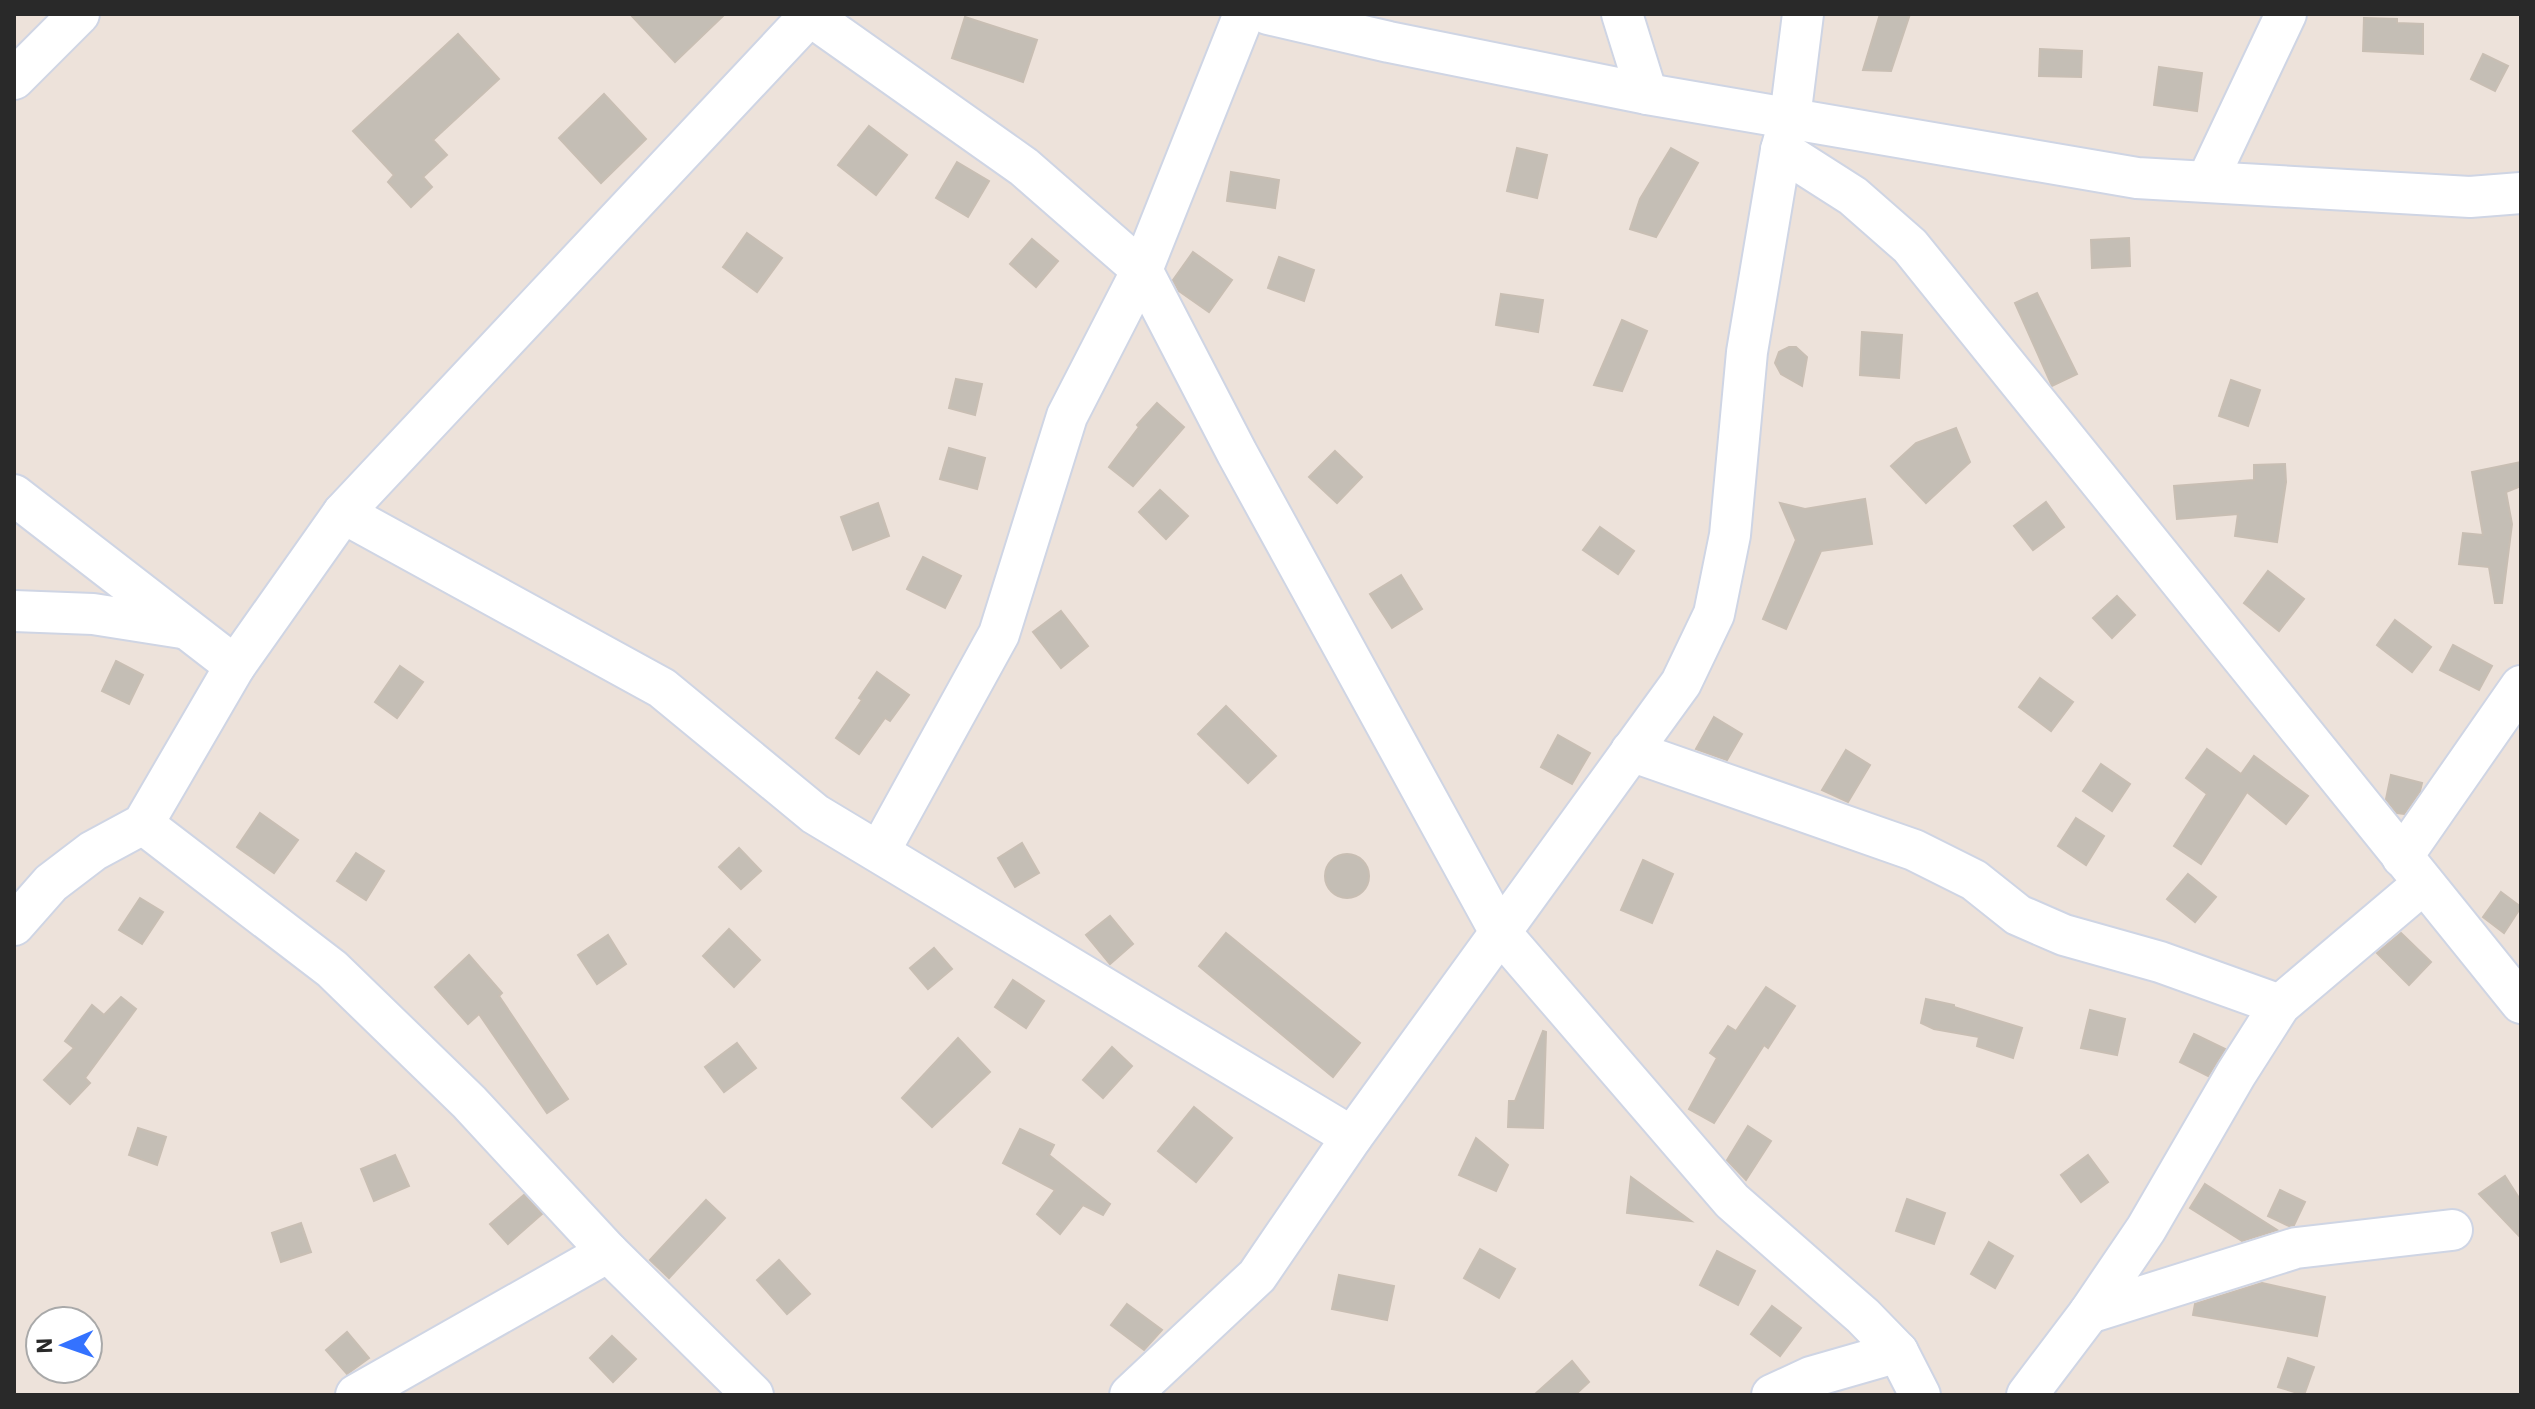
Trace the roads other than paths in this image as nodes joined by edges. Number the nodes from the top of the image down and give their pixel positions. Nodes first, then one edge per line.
1 (79, 14) edge
2 (1244, 14) edge
3 (1268, 14) edge
4 (1622, 14) edge
5 (1803, 14) edge
6 (2286, 14) edge
7 (810, 15) edge
8 (14, 79) edge
9 (1647, 94) junction
10 (1786, 134) junction
11 (2207, 181) junction
12 (2521, 193) edge
13 (1142, 270) junction
14 (14, 495) edge
15 (343, 513) junction
16 (14, 611) edge
17 (186, 628) junction
18 (235, 666) junction
19 (2521, 686) edge
20 (1631, 751) junction
21 (143, 824) junction
22 (879, 852) junction
23 (2413, 870) junction
24 (14, 925) edge
25 (1500, 932) junction
26 (2521, 1003) edge
27 (2280, 1005) junction
28 (1352, 1137) junction
29 (2452, 1230) dead end
30 (608, 1252) junction
31 (2089, 1313) junction
32 (1898, 1352) junction
33 (356, 1395) edge
34 (753, 1395) edge
35 (1130, 1395) edge
36 (1772, 1395) edge
37 (1920, 1395) edge
38 (2027, 1395) edge

1 - 8 street
2 - 13 street
3 - 9 street
4 - 9 street
5 - 10 street
6 - 11 street
7 - 13 street
7 - 15 street
9 - 10 street
10 - 11 street
10 - 20 street
10 - 23 street
11 - 12 street
13 - 22 street
13 - 25 street
14 - 17 street
15 - 18 street
15 - 22 street
16 - 17 street
17 - 18 street
18 - 21 street
19 - 23 street
20 - 25 street
20 - 27 street
21 - 24 street
21 - 30 street
22 - 28 street
23 - 26 street
23 - 27 street
25 - 28 street
25 - 32 street
27 - 31 street
28 - 35 street
29 - 31 street
30 - 33 street
30 - 34 street
31 - 38 street
32 - 36 street
32 - 37 street

